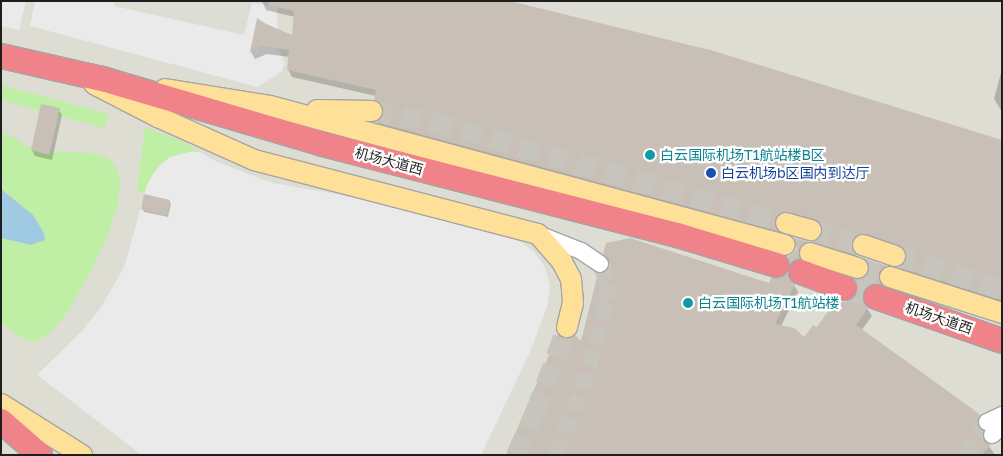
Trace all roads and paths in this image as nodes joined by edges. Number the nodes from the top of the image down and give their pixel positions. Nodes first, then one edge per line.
1 (1, 56) edge
2 (70, 71) junction
3 (102, 79) junction
4 (270, 106) junction
5 (372, 111) tunnel mouth
6 (786, 223) tunnel mouth
7 (811, 230) tunnel mouth
8 (538, 234) junction
9 (863, 245) tunnel mouth
10 (781, 255) joint
11 (895, 256) tunnel mouth
12 (805, 263) joint
13 (600, 264) tunnel mouth
14 (858, 268) tunnel mouth
15 (890, 277) tunnel mouth
16 (844, 288) tunnel mouth
17 (876, 297) tunnel mouth
18 (1002, 313) edge
19 (567, 327) tunnel mouth
20 (1002, 341) edge
21 (1, 404) edge
22 (1, 421) edge
23 (40, 455) edge
24 (82, 455) edge

1 - 2 highway, 机场大道西
2 - 3 highway, 机场大道西
2 - 8 main road
3 - 4 main road
3 - 10 highway, 机场大道西
4 - 5 main road
4 - 10 main road
6 - 7 main road
8 - 13 street
8 - 19 main road
9 - 11 main road
12 - 14 main road
12 - 16 highway
15 - 18 main road
17 - 20 highway, 机场大道西
21 - 24 main road
22 - 23 highway

